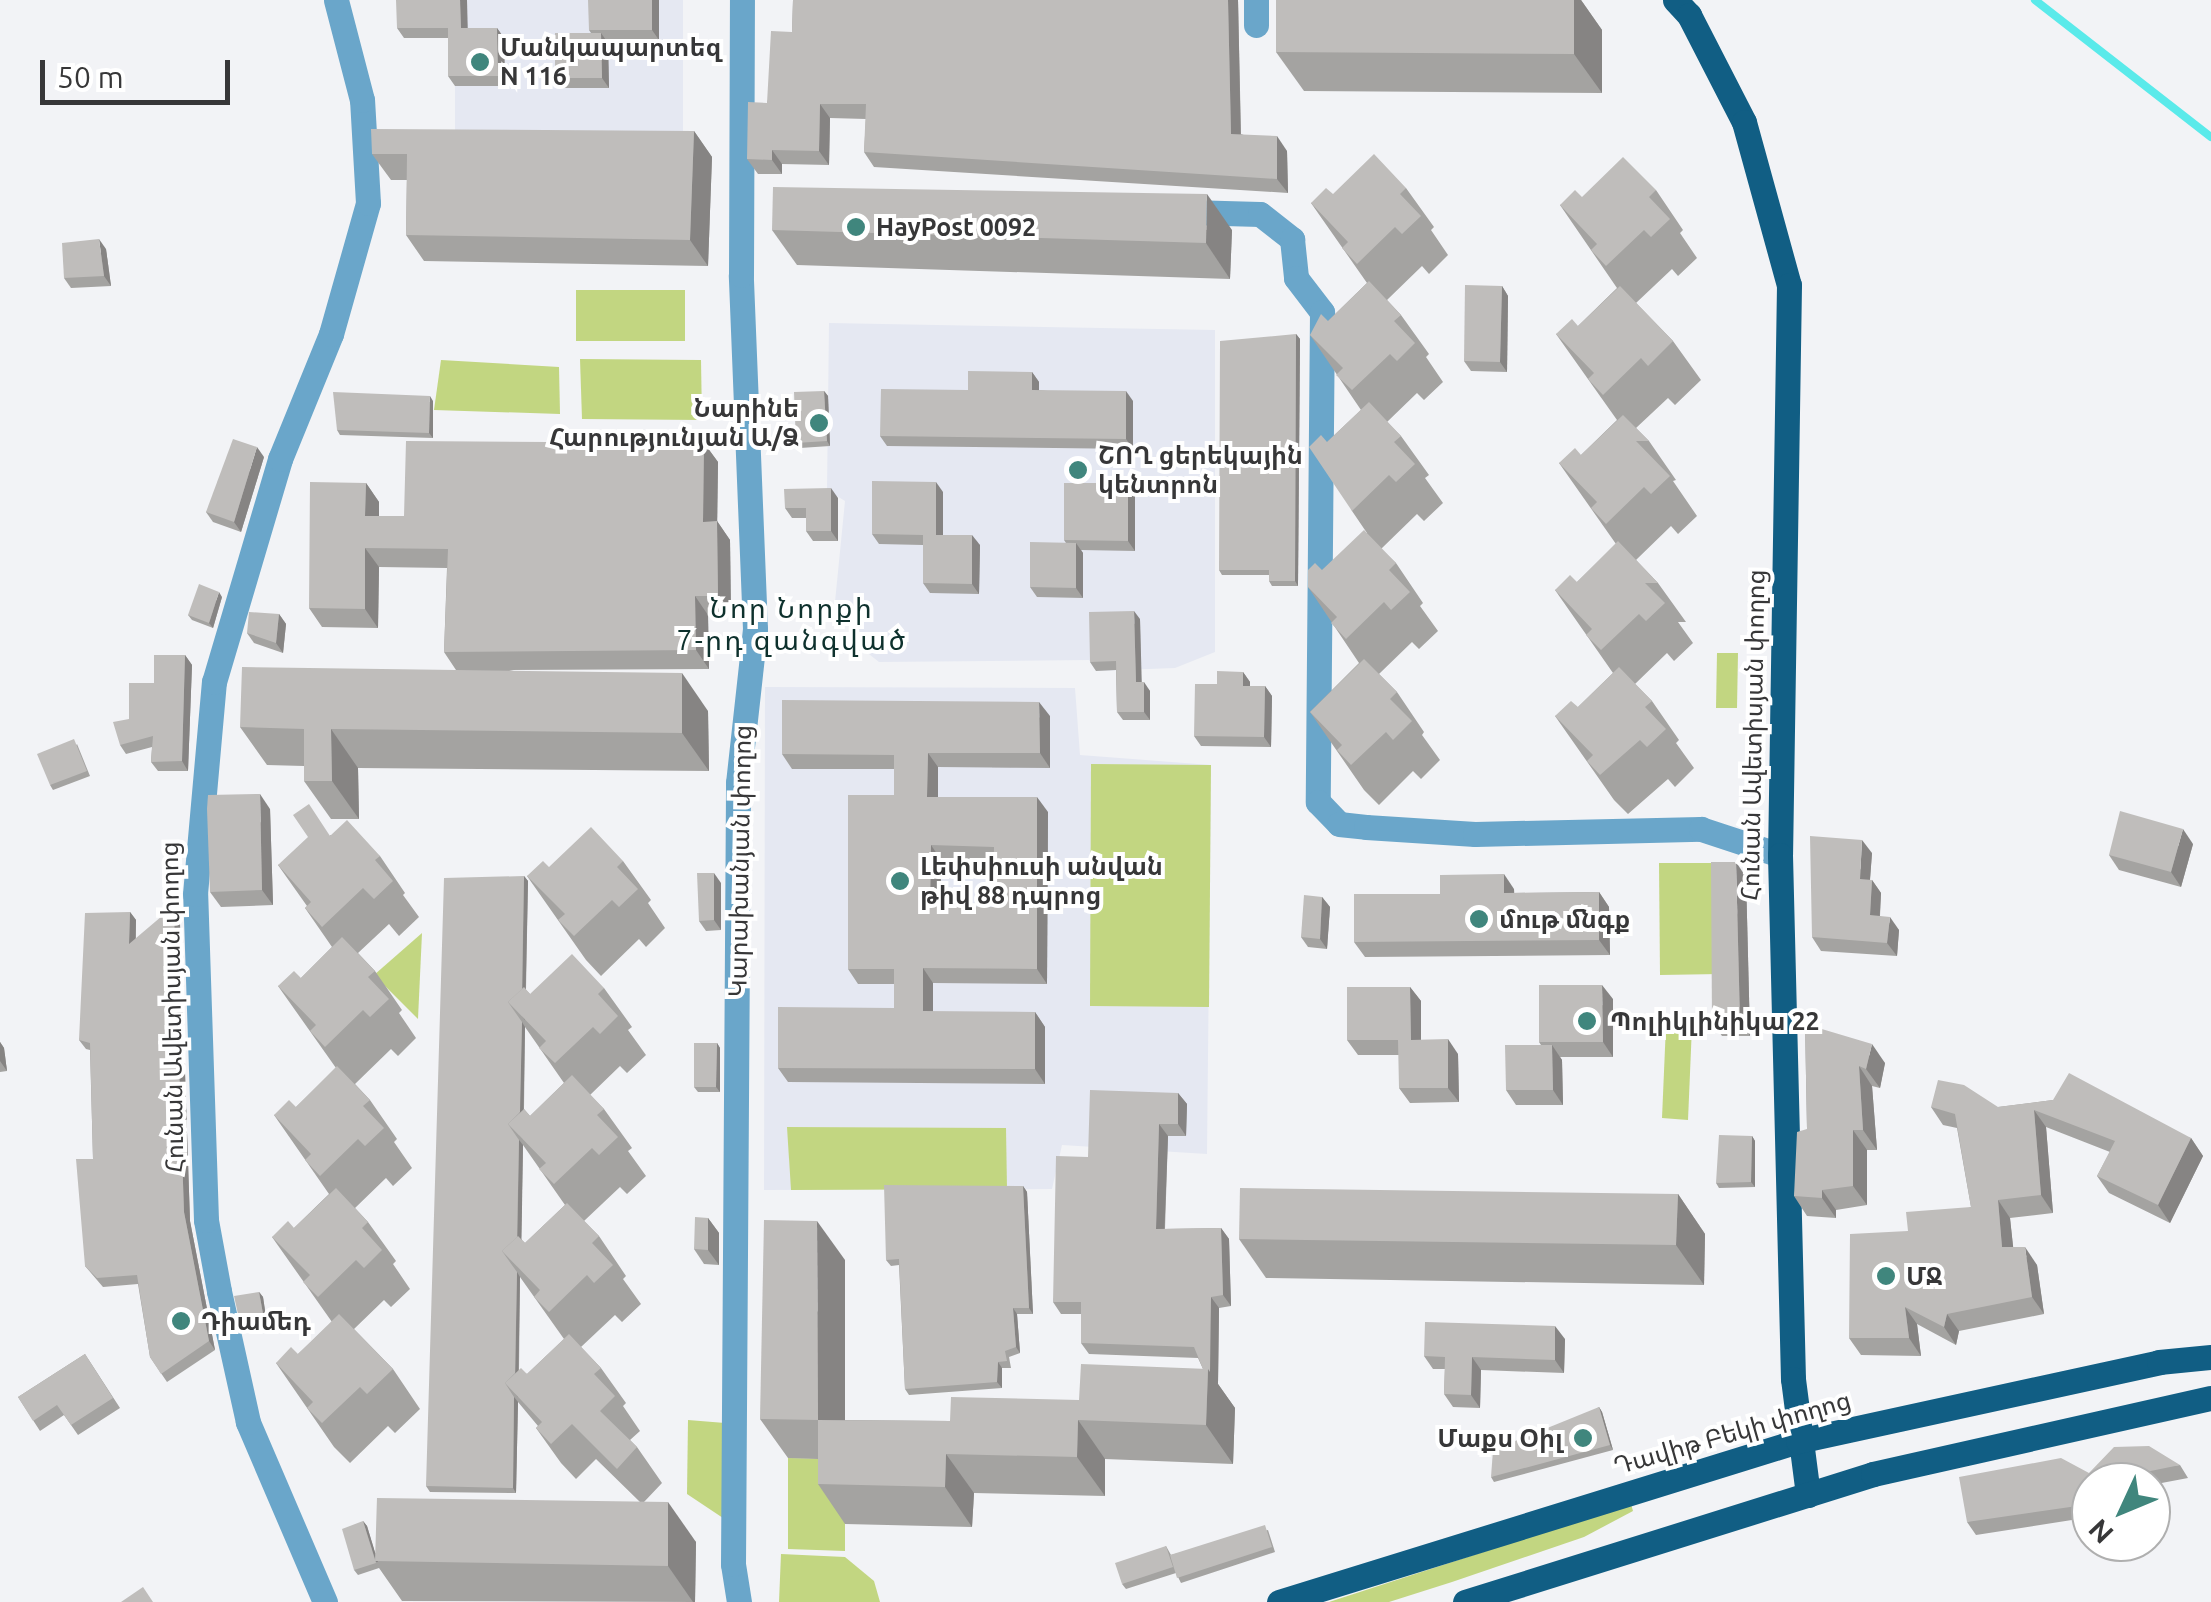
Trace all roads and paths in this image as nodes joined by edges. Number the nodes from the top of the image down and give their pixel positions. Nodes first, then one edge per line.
1 (336, 0) edge
2 (742, 0) edge
3 (1675, 0) edge
4 (1152, 212) edge
5 (1780, 855) junction
6 (2211, 1357) edge
7 (2211, 1398) edge
8 (1798, 1441) junction
9 (1808, 1495) junction
10 (325, 1602) edge
11 (739, 1602) edge
12 (1279, 1602) edge
13 (1465, 1602) edge

1 - 10 street, Հունան Ավետիսյան փողոց
2 - 11 street, Կարախանյան փողոց
3 - 5 main road, Հունան Ավետիսյան փողոց
4 - 5 street
5 - 8 main road, Հունան Ավետիսյան փողոց
6 - 8 main road, Դավիթ Բեկի փողոց
7 - 9 main road
8 - 9 main road, Հունան Ավետիսյան փողոց
8 - 12 main road, Դավիթ Բեկի փողոց
9 - 13 main road

